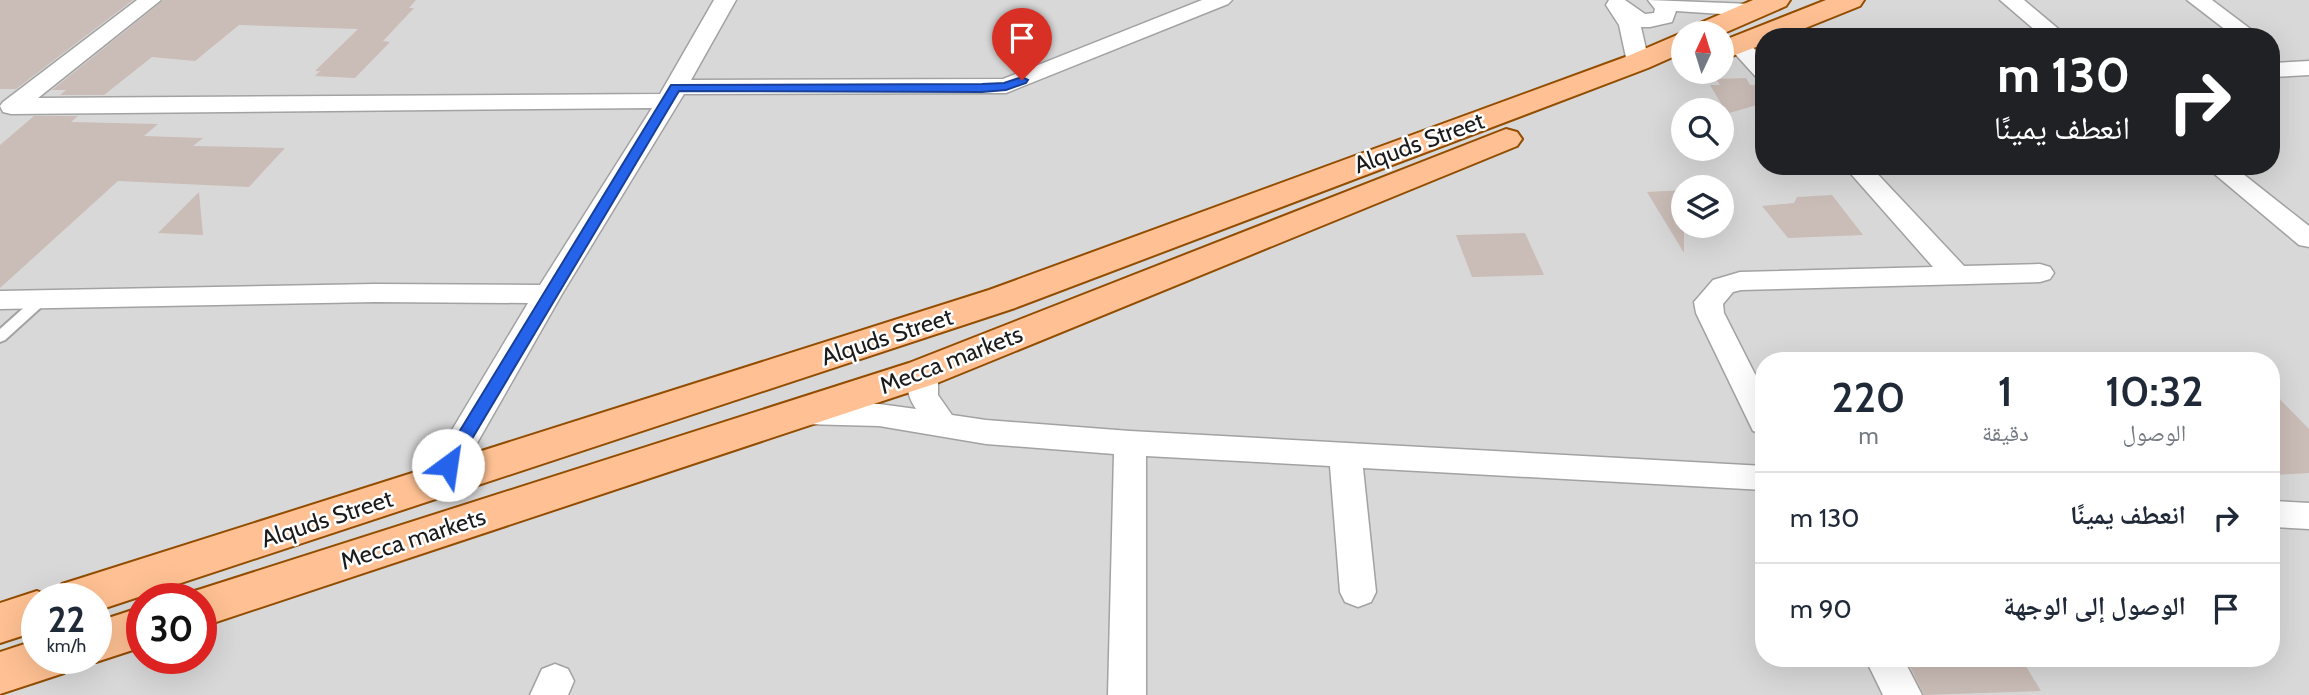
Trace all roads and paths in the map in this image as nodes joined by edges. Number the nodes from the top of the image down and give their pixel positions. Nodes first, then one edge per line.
1 (150, 0) edge
2 (724, 0) edge
3 (1221, 0) edge
4 (1661, 0) edge
5 (1850, 0) edge
6 (2011, 0) edge
7 (2198, 0) edge
8 (1615, 3) edge
9 (1764, 5) edge
10 (1729, 21) edge
11 (1780, 28) edge
12 (2046, 28) edge
13 (2237, 28) edge
14 (1755, 38) edge
15 (1734, 46) edge
16 (1671, 47) edge
17 (1734, 51) edge
18 (2280, 57) edge
19 (1638, 62) junction
20 (1755, 66) edge
21 (2302, 69) edge
22 (2280, 70) edge
23 (1671, 72) edge
24 (671, 94) junction
25 (7, 111) edge
26 (1864, 175) edge
27 (2228, 175) edge
28 (2309, 239) edge
29 (2040, 274) dead end
30 (1958, 276) junction
31 (548, 294) junction
32 (43, 298) junction
33 (0, 300) edge
34 (0, 337) edge
35 (923, 373) junction
36 (1755, 405) edge
37 (799, 413) junction
38 (942, 425) junction
39 (1130, 443) junction
40 (1345, 454) junction
41 (1755, 477) edge
42 (436, 485) junction
43 (2280, 514) edge
44 (2309, 516) edge
45 (112, 587) edge
46 (1358, 592) dead end
47 (217, 603) edge
48 (21, 616) edge
49 (0, 623) edge
50 (21, 666) edge
51 (1889, 667) edge
52 (0, 673) edge
53 (1127, 695) edge
54 (1903, 695) edge

1 - 25 street
2 - 24 street
3 - 24 street
4 - 8 street
4 - 9 street
5 - 11 main road
6 - 12 street
7 - 13 street
8 - 19 street
9 - 10 main road
14 - 15 main road
16 - 19 main road, Alquds Street
17 - 20 street
18 - 21 street
19 - 42 main road, Alquds Street
21 - 22 street
23 - 35 main road, Mecca markets
24 - 25 street
24 - 31 street
26 - 30 street
27 - 28 street
29 - 30 street
30 - 36 street
31 - 32 street
31 - 42 street
32 - 33 street
32 - 34 lane
35 - 37 main road, Mecca markets
35 - 38 street
37 - 38 street
37 - 47 main road, Mecca markets
38 - 39 street
39 - 40 street
39 - 53 street
40 - 41 street
40 - 46 street
42 - 45 main road, Alquds Street
43 - 44 street
48 - 49 main road
50 - 52 main road
51 - 54 street

